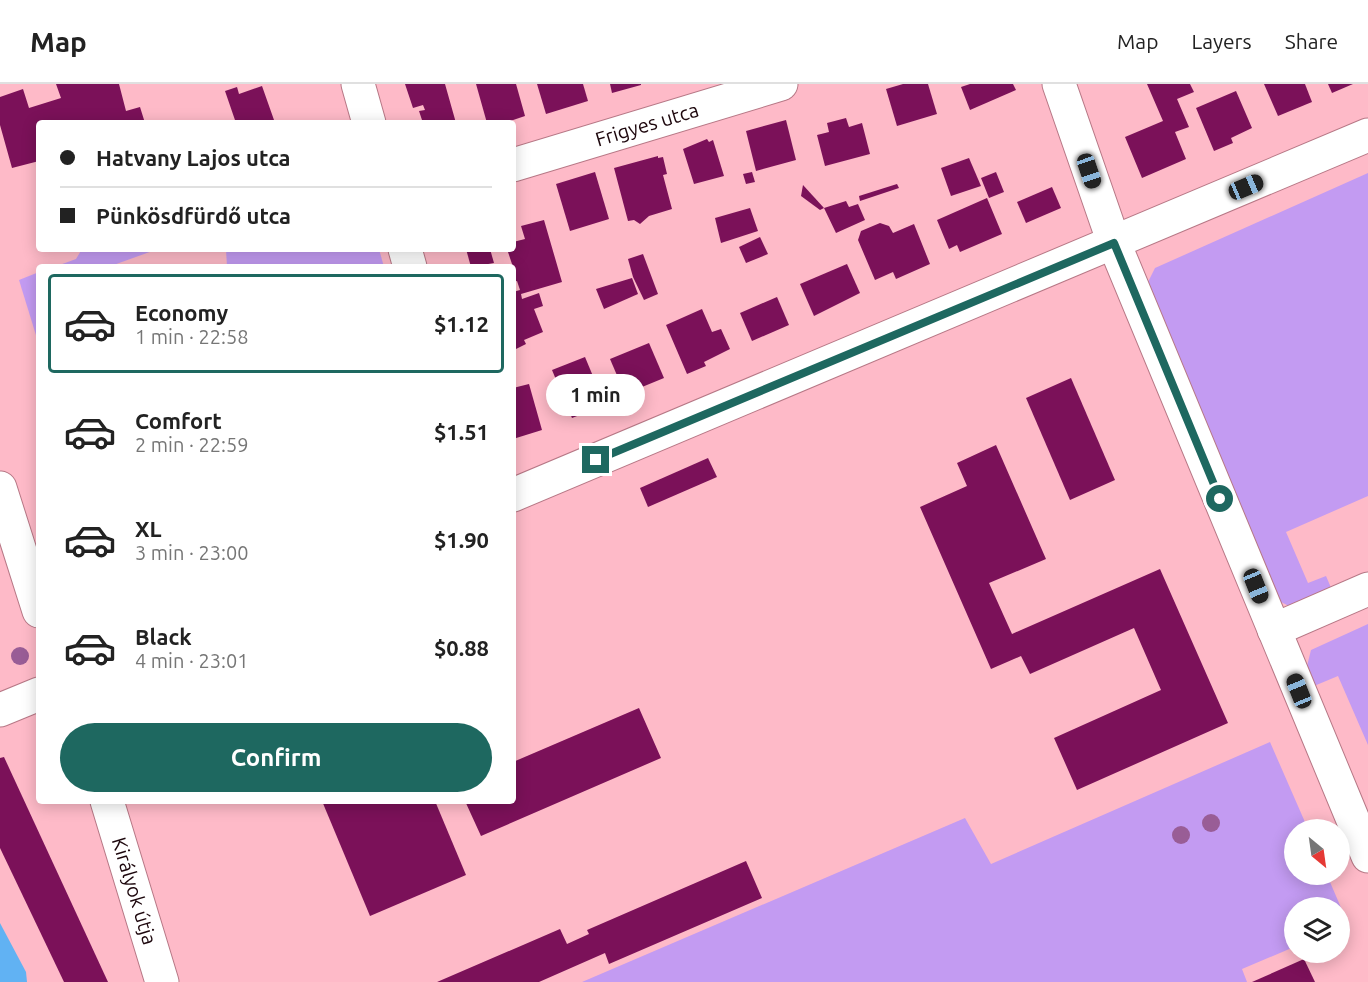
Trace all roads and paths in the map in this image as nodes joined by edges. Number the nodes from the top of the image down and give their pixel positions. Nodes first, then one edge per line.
1 (358, 84) edge
2 (781, 84) edge
3 (1059, 84) edge
4 (368, 120) edge
5 (1368, 135) edge
6 (516, 164) edge
7 (1114, 243) junction
8 (0, 488) edge
9 (516, 494) edge
10 (1368, 590) edge
11 (36, 602) edge
12 (1274, 630) junction
13 (36, 695) edge
14 (0, 710) edge
15 (108, 804) edge
16 (1368, 856) edge
17 (162, 982) edge

1 - 4 street
2 - 6 street, Frigyes utca
3 - 7 street
5 - 7 street
7 - 9 street
7 - 12 street
8 - 11 street
10 - 12 street
12 - 16 street
13 - 14 street
15 - 17 street, Királyok útja

